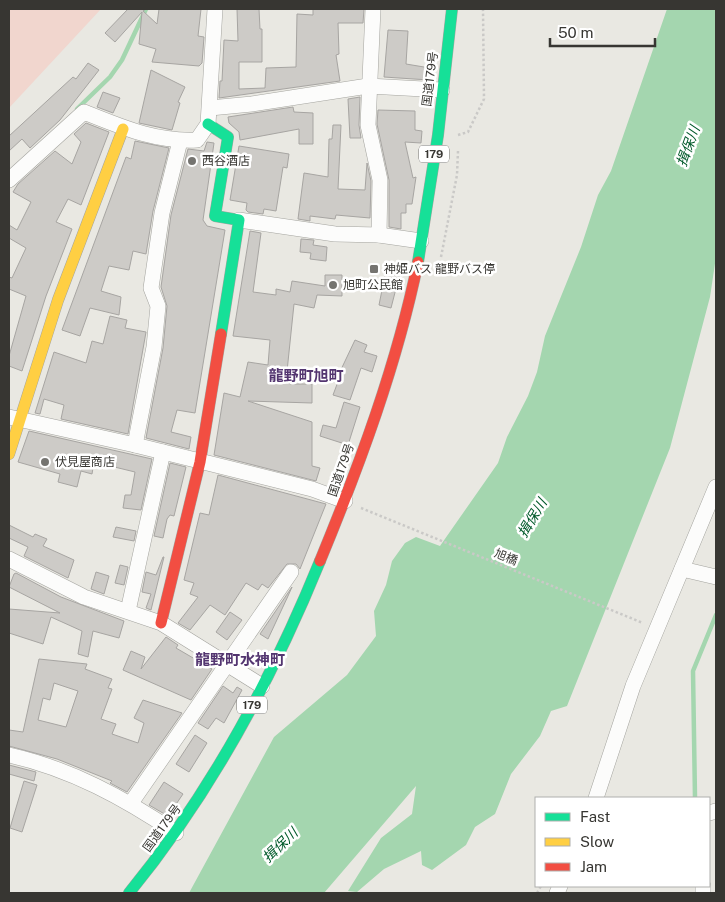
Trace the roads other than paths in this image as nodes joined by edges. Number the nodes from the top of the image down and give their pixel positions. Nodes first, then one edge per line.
1 (215, 9) edge
2 (374, 9) edge
3 (452, 9) edge
4 (368, 86) junction
5 (442, 90) junction
6 (210, 108) junction
7 (208, 124) junction
8 (123, 129) junction
9 (180, 141) junction
10 (9, 180) edge
11 (239, 220) junction
12 (379, 235) junction
13 (421, 241) junction
14 (15, 419) edge
15 (135, 445) junction
16 (163, 452) junction
17 (9, 454) edge
18 (200, 462) junction
19 (716, 487) edge
20 (352, 504) junction
21 (9, 559) edge
22 (682, 569) junction
23 (291, 572) dead end
24 (716, 577) edge
25 (128, 610) junction
26 (160, 623) junction
27 (226, 663) junction
28 (262, 686) junction
29 (9, 755) edge
30 (596, 797) edge
31 (131, 803) junction
32 (176, 833) junction
33 (129, 893) edge

1 - 6 street
2 - 4 street
3 - 5 main road, 国道179号 / 179
4 - 5 street
4 - 6 street
4 - 12 street
5 - 13 main road, 国道179号 / 179
6 - 7 street
7 - 9 street
7 - 11 main road
8 - 9 street
8 - 10 street
8 - 14 main road
9 - 15 street
11 - 12 street
11 - 18 main road
12 - 13 street
13 - 20 main road, 国道179号 / 179
14 - 15 street
14 - 17 main road
15 - 16 street
16 - 18 street
16 - 25 street
18 - 20 street
18 - 26 main road
19 - 22 street
20 - 28 main road, 国道179号 / 179
21 - 25 street
22 - 24 street
22 - 30 street
23 - 27 street
25 - 26 street
26 - 27 street
27 - 28 street
27 - 31 street
28 - 32 main road, 国道179号 / 179
29 - 31 street
31 - 32 street
32 - 33 main road, 国道179号 / 179

